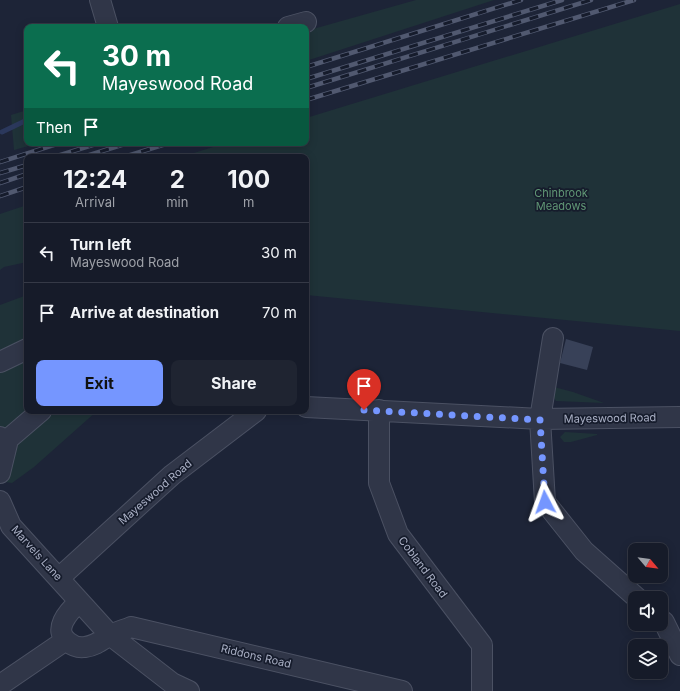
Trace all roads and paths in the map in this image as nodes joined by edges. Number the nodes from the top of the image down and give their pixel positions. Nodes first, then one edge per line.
1 (100, 0) edge
2 (107, 24) edge
3 (553, 338) dead end
4 (24, 350) edge
5 (0, 362) edge
6 (309, 407) edge
7 (379, 410) junction
8 (37, 414) edge
9 (252, 414) edge
10 (680, 417) edge
11 (540, 420) junction
12 (3, 439) edge
13 (0, 473) edge
14 (0, 501) edge
15 (59, 578) junction
16 (629, 591) edge
17 (79, 602) junction
18 (668, 630) edge
19 (110, 635) junction
20 (66, 640) junction
21 (680, 656) edge
22 (6, 686) edge
23 (177, 688) edge
24 (402, 691) edge
25 (482, 691) edge

1 - 2 street
3 - 11 street
4 - 5 street
6 - 7 street, Mayeswood Road
7 - 11 street, Mayeswood Road
7 - 25 street, Cobland Road
8 - 12 street
9 - 15 street, Mayeswood Road
10 - 11 street, Mayeswood Road
11 - 16 street
12 - 13 street
14 - 15 street, Marvels Lane
15 - 17 street, Marvels Lane
17 - 19 street, Marvels Lane
17 - 20 street
18 - 21 street
19 - 20 street
19 - 23 street, Marvels Lane
19 - 24 street, Riddons Road
20 - 22 street

